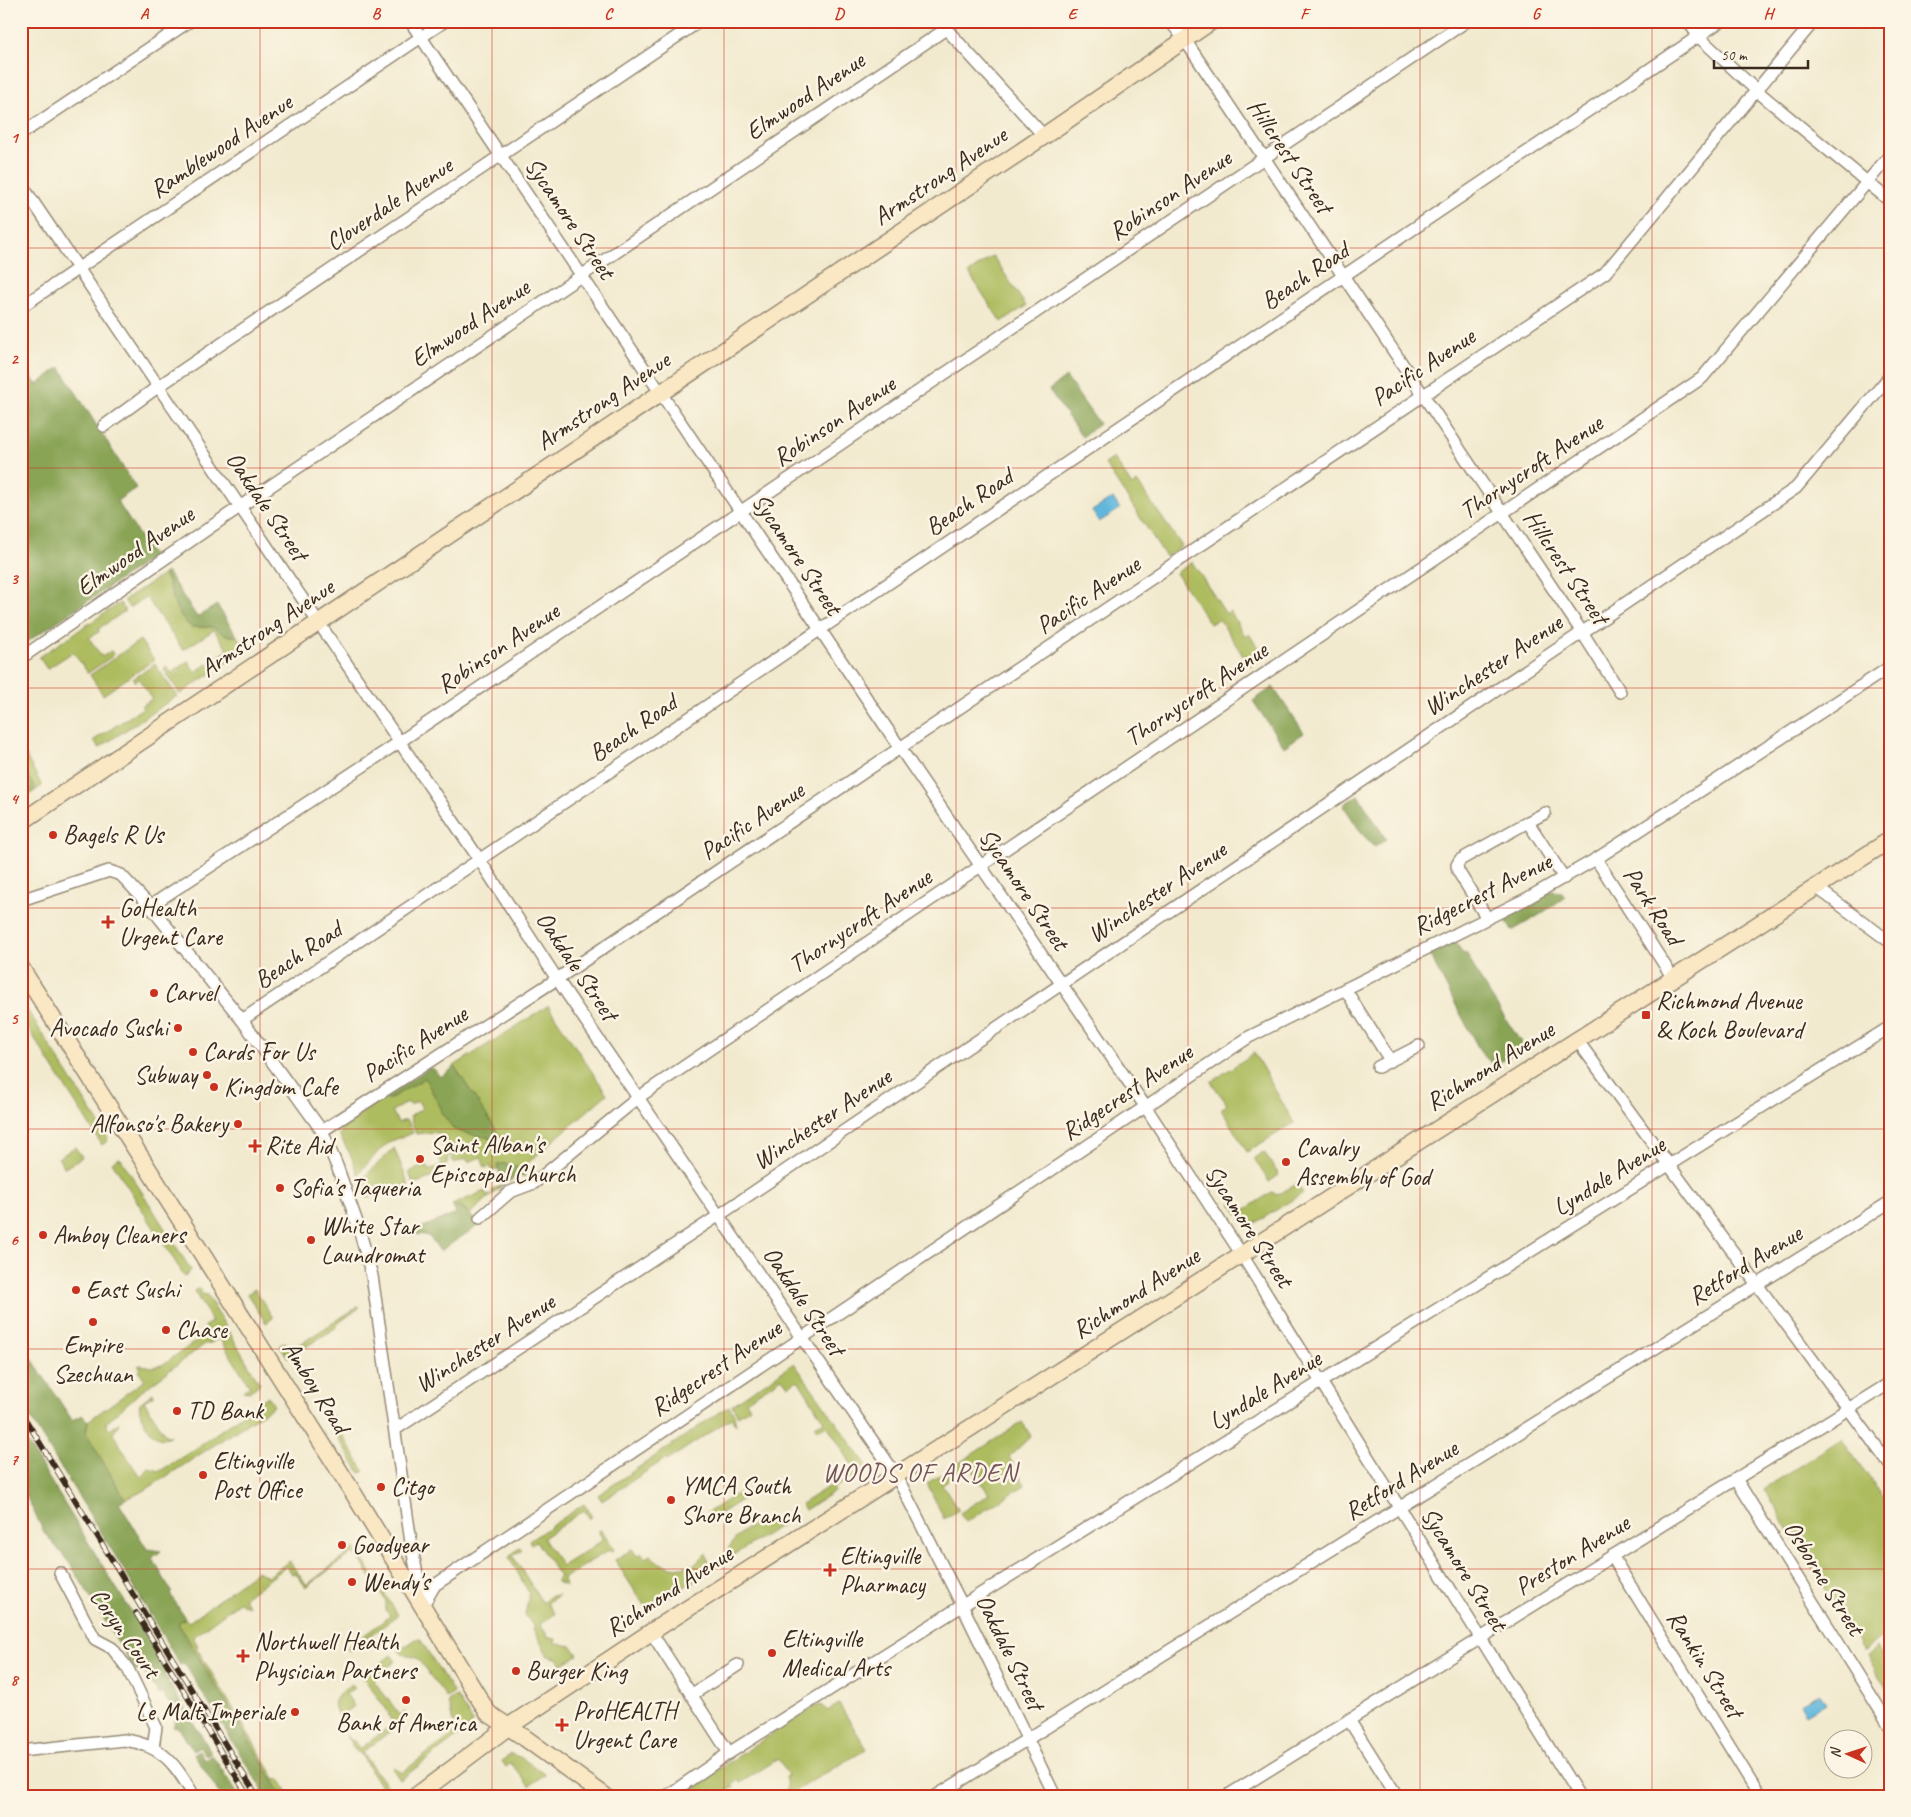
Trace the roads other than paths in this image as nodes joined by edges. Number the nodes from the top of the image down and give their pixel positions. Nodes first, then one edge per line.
1 (190, 21) edge
2 (410, 21) edge
3 (445, 21) edge
4 (700, 21) edge
5 (1170, 21) edge
6 (1212, 21) edge
7 (1467, 21) edge
8 (1688, 21) edge
9 (1721, 21) edge
10 (1814, 21) edge
11 (942, 25) edge
12 (421, 37) junction
13 (1699, 37) junction
14 (1185, 40) junction
15 (1757, 91) junction
16 (21, 134) edge
17 (1044, 136) junction
18 (501, 155) junction
19 (1890, 155) edge
20 (1264, 159) junction
21 (1867, 182) junction
22 (21, 184) edge
23 (1890, 201) edge
24 (79, 268) junction
25 (581, 274) junction
26 (1344, 276) junction
27 (21, 307) edge
28 (1890, 376) edge
29 (159, 386) junction
30 (660, 392) junction
31 (1423, 395) junction
32 (104, 426) dead end
33 (241, 506) junction
34 (741, 511) junction
35 (1502, 513) junction
36 (318, 624) junction
37 (820, 630) junction
38 (1582, 632) junction
39 (21, 658) edge
40 (1890, 667) edge
41 (1620, 692) dead end
42 (398, 742) junction
43 (900, 748) junction
44 (1546, 813) dead end
45 (21, 822) edge
46 (1528, 822) junction
47 (1890, 840) edge
48 (479, 859) junction
49 (1596, 860) junction
50 (982, 866) junction
51 (1564, 878) junction
52 (1816, 887) junction
53 (21, 900) edge
54 (150, 906) junction
55 (1487, 918) junction
56 (1890, 942) edge
57 (21, 968) edge
58 (1673, 978) junction
59 (557, 979) junction
60 (1062, 984) junction
61 (1345, 989) junction
62 (242, 1020) junction
63 (1890, 1026) edge
64 (1577, 1040) junction
65 (1419, 1046) dead end
66 (1390, 1060) junction
67 (1378, 1067) dead end
68 (639, 1097) junction
69 (1145, 1106) junction
70 (322, 1131) junction
71 (1669, 1165) junction
72 (1890, 1202) edge
73 (718, 1216) junction
74 (480, 1218) dead end
75 (1242, 1255) junction
76 (1758, 1284) junction
77 (801, 1338) junction
78 (1321, 1381) junction
79 (1890, 1383) edge
80 (1848, 1409) junction
81 (396, 1429) junction
82 (1890, 1465) edge
83 (896, 1475) junction
84 (1736, 1479) junction
85 (1399, 1507) junction
86 (1612, 1556) junction
87 (60, 1573) dead end
88 (423, 1605) junction
89 (962, 1605) junction
90 (651, 1632) junction
91 (1481, 1638) junction
92 (738, 1665) dead end
93 (691, 1695) junction
94 (1349, 1720) junction
95 (1890, 1726) edge
96 (508, 1727) junction
97 (1027, 1738) junction
98 (153, 1748) junction
99 (21, 1751) edge
100 (729, 1753) junction
101 (194, 1796) edge
102 (416, 1796) edge
103 (605, 1796) edge
104 (667, 1796) edge
105 (936, 1796) edge
106 (1055, 1796) edge
107 (1227, 1796) edge
108 (1396, 1796) edge
109 (1579, 1796) edge
110 (1760, 1796) edge

1 - 16 street
2 - 12 street, Sycamore Street
3 - 12 street, Ramblewood Avenue
4 - 18 street, Cloverdale Avenue
5 - 14 street, Hillcrest Street
6 - 14 main road, Armstrong Avenue
7 - 20 street, Robinson Avenue
8 - 13 street
9 - 13 street, Beach Road
10 - 15 street, Pacific Avenue
11 - 17 street
11 - 25 street, Elmwood Avenue
12 - 18 street, Sycamore Street
12 - 24 street, Ramblewood Avenue
13 - 15 street
13 - 26 street, Beach Road
14 - 17 main road, Armstrong Avenue
14 - 20 street, Hillcrest Street
15 - 21 street
15 - 31 street, Pacific Avenue
17 - 30 main road, Armstrong Avenue
18 - 25 street, Sycamore Street
18 - 29 street, Cloverdale Avenue
19 - 21 street, Thornycroft Avenue
20 - 26 street, Hillcrest Street
20 - 34 street, Robinson Avenue
21 - 23 street
21 - 35 street, Thornycroft Avenue
22 - 24 street, Oakdale Street
24 - 27 street, Ramblewood Avenue
24 - 29 street, Oakdale Street
25 - 30 street, Sycamore Street
25 - 33 street, Elmwood Avenue
26 - 31 street, Hillcrest Street
26 - 37 street, Beach Road
28 - 38 street, Winchester Avenue
29 - 32 street, Cloverdale Avenue
29 - 33 street, Oakdale Street
30 - 34 street, Sycamore Street
30 - 36 main road, Armstrong Avenue
31 - 35 street, Hillcrest Street
31 - 43 street, Pacific Avenue
33 - 36 street, Oakdale Street
33 - 39 street, Elmwood Avenue
34 - 37 street, Sycamore Street
34 - 42 street, Robinson Avenue
35 - 38 street, Hillcrest Street
35 - 50 street, Thornycroft Avenue
36 - 42 street, Oakdale Street
36 - 45 main road, Armstrong Avenue
37 - 43 street, Sycamore Street
37 - 48 street, Beach Road
38 - 41 street, Hillcrest Street
38 - 60 street, Winchester Avenue
40 - 49 street, Ridgecrest Avenue
42 - 48 street, Oakdale Street
42 - 54 street, Robinson Avenue
43 - 50 street, Sycamore Street
43 - 59 street, Pacific Avenue
44 - 46 street
46 - 51 street
46 - 55 street
47 - 52 main road, Richmond Avenue
48 - 59 street, Oakdale Street
48 - 62 street, Beach Road
49 - 51 street, Ridgecrest Avenue
49 - 58 street, Park Road
50 - 60 street, Sycamore Street
50 - 68 street, Thornycroft Avenue
51 - 55 street, Ridgecrest Avenue
52 - 56 street
52 - 58 main road, Richmond Avenue
53 - 54 street
54 - 62 street
55 - 61 street, Ridgecrest Avenue
57 - 88 main road, Amboy Road
58 - 64 main road, Richmond Avenue
59 - 68 street, Oakdale Street
59 - 70 street, Pacific Avenue
60 - 69 street, Sycamore Street
60 - 73 street, Winchester Avenue
61 - 66 street
61 - 69 street, Ridgecrest Avenue
62 - 70 street
63 - 71 street, Lyndale Avenue
64 - 71 street
64 - 75 main road, Richmond Avenue
65 - 66 street
66 - 67 street
68 - 73 street, Oakdale Street
68 - 74 street, Thornycroft Avenue
69 - 75 street, Sycamore Street
69 - 77 street, Ridgecrest Avenue
70 - 81 street
71 - 76 street
71 - 78 street, Lyndale Avenue
72 - 76 street, Retford Avenue
73 - 77 street, Oakdale Street
73 - 81 street, Winchester Avenue
75 - 78 street, Sycamore Street
75 - 83 main road, Richmond Avenue
76 - 80 street
76 - 85 street, Retford Avenue
77 - 83 street, Oakdale Street
77 - 88 street, Ridgecrest Avenue
78 - 85 street, Sycamore Street
78 - 89 street, Lyndale Avenue
79 - 80 street, Preston Avenue
80 - 82 street
80 - 84 street, Preston Avenue
81 - 88 street
83 - 89 street, Oakdale Street
83 - 90 main road, Richmond Avenue
84 - 86 street, Preston Avenue
84 - 95 street, Osborne Street
85 - 91 street, Sycamore Street
85 - 97 street, Retford Avenue
86 - 91 street, Preston Avenue
86 - 110 street, Rankin Street
87 - 98 street, Coryn Court
88 - 96 main road, Amboy Road
89 - 97 street, Oakdale Street
89 - 100 street, Lyndale Avenue
90 - 93 street
90 - 96 main road, Richmond Avenue
91 - 94 street, Preston Avenue
91 - 109 street, Sycamore Street
92 - 93 street
93 - 100 street
94 - 107 street, Preston Avenue
94 - 108 street
96 - 102 main road, Richmond Avenue
96 - 103 main road, Amboy Road
97 - 105 street, Retford Avenue
97 - 106 street, Oakdale Street
98 - 99 street
98 - 101 street
100 - 104 street, Lyndale Avenue

